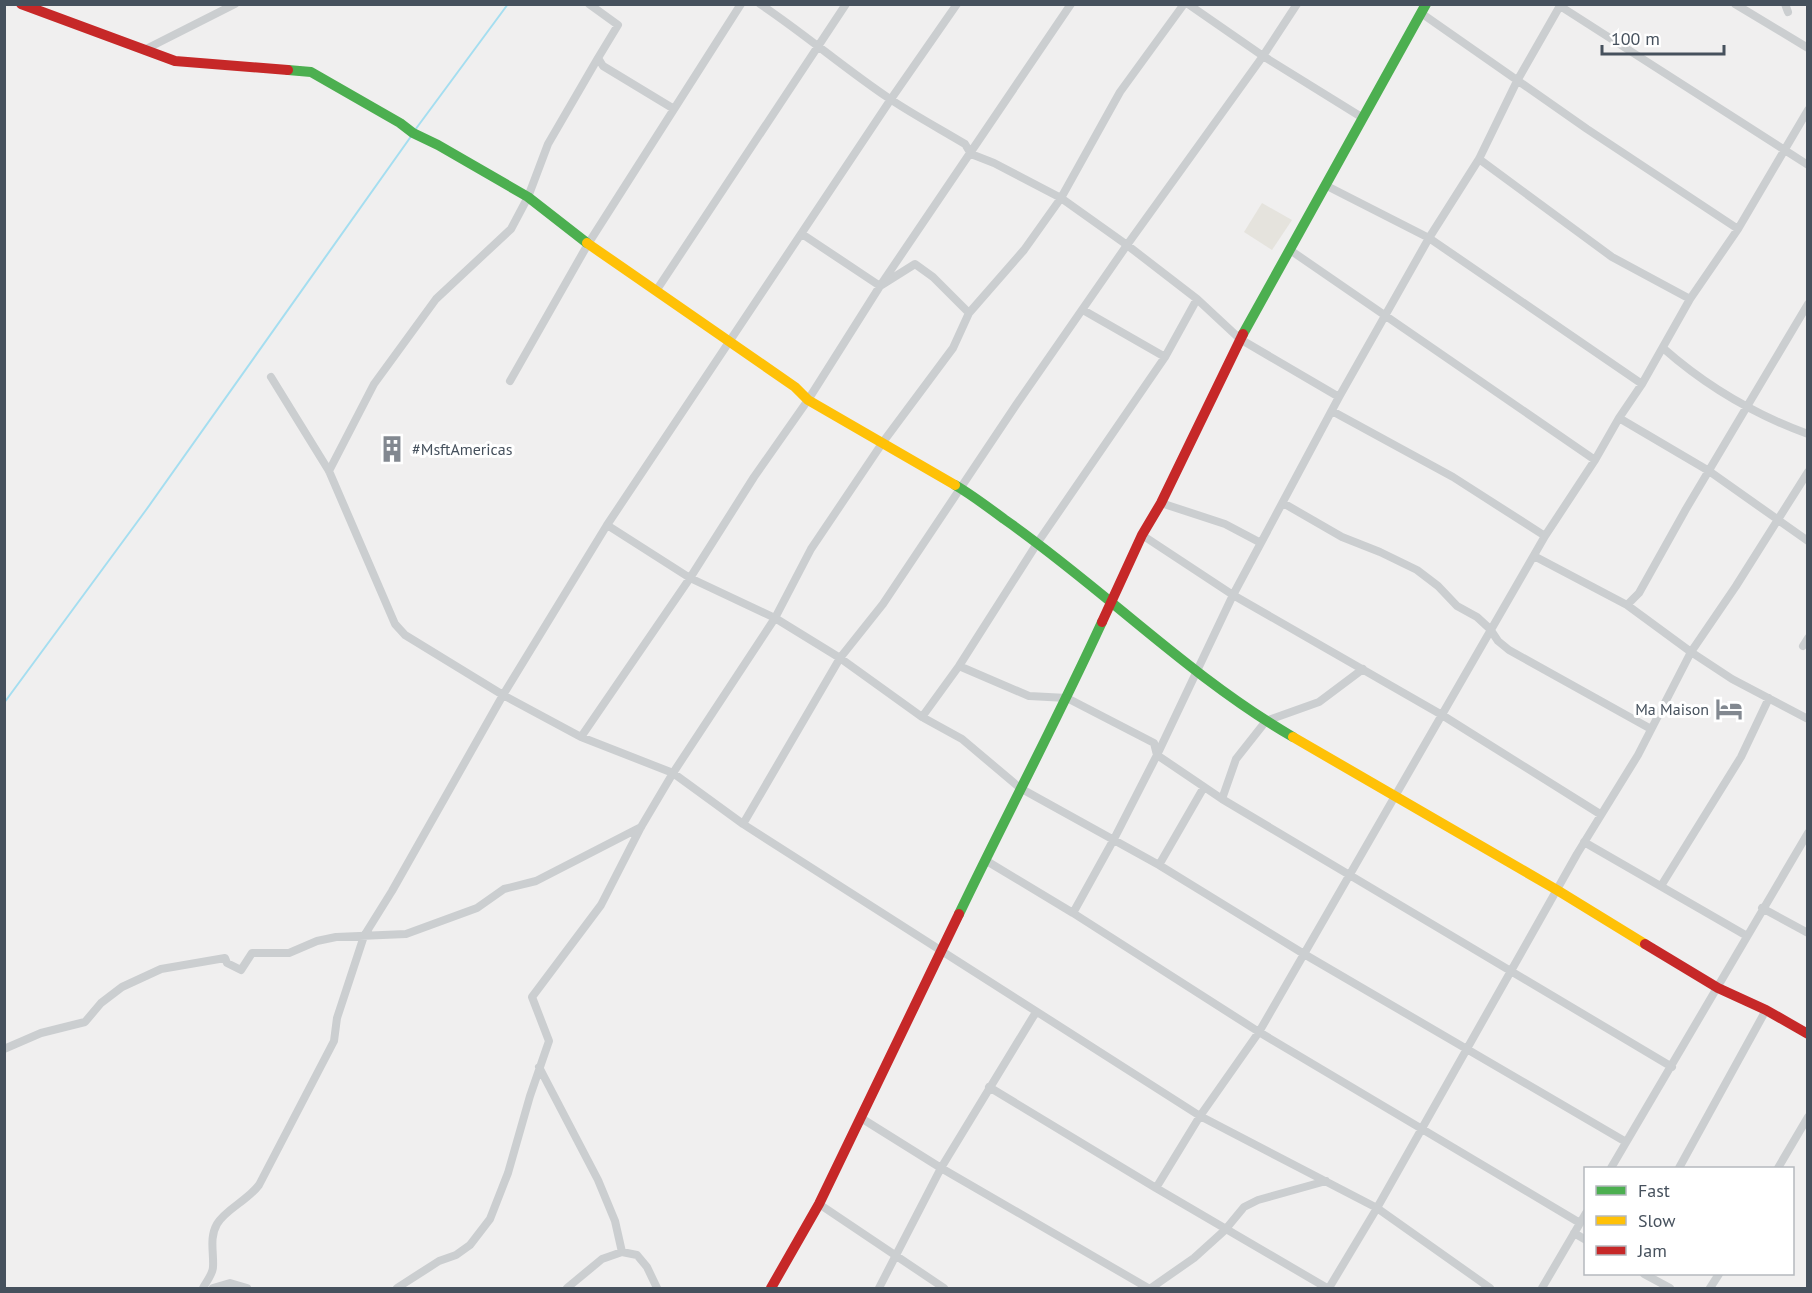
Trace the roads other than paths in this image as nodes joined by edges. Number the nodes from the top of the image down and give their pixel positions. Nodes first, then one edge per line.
1 (21, 4) edge
2 (235, 4) edge
3 (589, 4) edge
4 (741, 4) edge
5 (760, 4) edge
6 (846, 4) edge
7 (957, 4) edge
8 (1071, 4) edge
9 (1186, 4) edge
10 (1297, 4) edge
11 (1735, 4) edge
12 (1560, 5) edge
13 (1423, 9) edge
14 (818, 47) junction
15 (1808, 48) edge
16 (144, 50) junction
17 (1263, 56) junction
18 (598, 58) junction
19 (1517, 81) junction
20 (891, 99) junction
21 (674, 109) junction
22 (1808, 110) edge
23 (1363, 118) junction
24 (1783, 151) junction
25 (972, 154) junction
26 (1479, 159) junction
27 (1808, 165) edge
28 (1325, 185) junction
29 (528, 197) junction
30 (1061, 198) junction
31 (1738, 229) junction
32 (802, 234) junction
33 (1429, 238) junction
34 (588, 244) junction
35 (1127, 245) junction
36 (1290, 250) junction
37 (880, 286) junction
38 (656, 291) junction
39 (1197, 299) junction
40 (1690, 299) junction
41 (1808, 304) edge
42 (1083, 310) junction
43 (969, 313) junction
44 (1385, 315) junction
45 (1240, 339) junction
46 (730, 342) junction
47 (1663, 348) junction
48 (1165, 357) junction
49 (271, 377) dead end
50 (510, 381) dead end
51 (1642, 384) junction
52 (1339, 397) junction
53 (808, 400) junction
54 (1746, 408) junction
55 (1332, 411) junction
56 (1619, 418) junction
57 (1808, 434) edge
58 (883, 442) junction
59 (1595, 460) junction
60 (329, 471) junction
61 (1709, 471) junction
62 (1808, 472) edge
63 (959, 487) junction
64 (1161, 503) junction
65 (1283, 503) junction
66 (1778, 519) junction
67 (607, 525) junction
68 (1142, 535) junction
69 (1545, 536) junction
70 (1808, 541) edge
71 (1038, 542) junction
72 (1262, 543) junction
73 (1534, 556) junction
74 (690, 578) junction
75 (1233, 595) junction
76 (1111, 601) junction
77 (1627, 605) junction
78 (776, 618) junction
79 (1490, 629) junction
80 (1808, 638) edge
81 (1803, 646) dead end
82 (1691, 652) junction
83 (840, 658) junction
84 (959, 666) junction
85 (1363, 669) junction
86 (1197, 673) junction
87 (503, 694) junction
88 (1067, 698) junction
89 (1770, 698) junction
90 (1442, 715) junction
91 (922, 717) junction
92 (1808, 719) edge
93 (1266, 721) junction
94 (1651, 729) junction
95 (581, 737) junction
96 (1157, 755) junction
97 (673, 773) junction
98 (1204, 787) junction
99 (1020, 788) junction
100 (1395, 794) junction
101 (1222, 799) junction
102 (1600, 814) junction
103 (743, 824) junction
104 (641, 827) junction
105 (1808, 833) edge
106 (1114, 839) junction
107 (1584, 842) junction
108 (985, 860) junction
109 (1159, 865) junction
110 (1349, 875) junction
111 (1661, 886) junction
112 (1557, 890) junction
113 (1762, 908) junction
114 (1073, 913) junction
115 (1808, 933) edge
116 (364, 936) junction
117 (1747, 936) junction
118 (942, 950) junction
119 (1304, 954) junction
120 (1512, 970) junction
121 (1718, 988) junction
122 (1766, 1010) junction
123 (1036, 1012) junction
124 (1258, 1032) junction
125 (1808, 1034) edge
126 (4, 1049) edge
127 (1467, 1049) junction
128 (1672, 1066) junction
129 (539, 1067) junction
130 (989, 1087) junction
131 (1200, 1116) junction
132 (1808, 1117) edge
133 (861, 1118) junction
134 (1422, 1129) junction
135 (1626, 1142) junction
136 (1612, 1167) edge
137 (1679, 1167) edge
138 (1779, 1167) edge
139 (941, 1168) junction
140 (1326, 1180) junction
141 (1156, 1188) junction
142 (819, 1204) junction
143 (1377, 1208) junction
144 (1584, 1216) edge
145 (1580, 1223) junction
146 (1225, 1230) junction
147 (1574, 1233) junction
148 (1584, 1239) edge
149 (622, 1252) junction
150 (897, 1256) junction
151 (1646, 1275) edge
152 (1718, 1275) edge
153 (203, 1288) edge
154 (213, 1288) edge
155 (247, 1288) edge
156 (397, 1288) edge
157 (567, 1288) edge
158 (657, 1288) edge
159 (771, 1288) edge
160 (879, 1288) edge
161 (944, 1288) edge
162 (1150, 1288) edge
163 (1328, 1288) edge
164 (1490, 1288) edge
165 (1542, 1288) edge
166 (1671, 1288) edge
167 (1710, 1288) edge

1 - 16 street
2 - 16 street
3 - 18 street
4 - 21 street
5 - 14 street
6 - 14 street
7 - 20 street
8 - 25 street
9 - 17 street
9 - 30 street
10 - 17 street
11 - 15 street
12 - 19 street
12 - 24 street
13 - 19 street
13 - 23 street
14 - 20 street
14 - 38 street
16 - 29 street
17 - 23 street
17 - 35 street
18 - 21 street
18 - 29 street
19 - 26 street
19 - 31 street
20 - 25 street
20 - 32 street
21 - 34 street
22 - 24 street
23 - 28 street
24 - 27 street
24 - 31 street
25 - 30 street
25 - 37 street
26 - 33 street
26 - 40 street
28 - 33 street
28 - 36 street
29 - 34 street
29 - 60 street
30 - 35 street
30 - 43 street
31 - 40 street
32 - 37 street
32 - 46 street
33 - 44 street
33 - 51 street
34 - 38 street
34 - 50 street
35 - 39 street
35 - 42 street
36 - 44 street
36 - 45 street
37 - 43 street
37 - 53 street
38 - 46 street
39 - 45 street
39 - 48 street
40 - 47 street
41 - 54 street
42 - 48 street
42 - 63 street
43 - 58 street
44 - 52 street
44 - 59 street
45 - 52 street
45 - 64 street
46 - 53 street
46 - 67 street
47 - 51 street
47 - 54 street
48 - 71 street
49 - 60 street
51 - 56 street
52 - 55 street
53 - 58 street
53 - 74 street
54 - 57 street
54 - 61 street
55 - 65 street
55 - 69 street
56 - 59 street
56 - 61 street
58 - 63 street
58 - 78 street
59 - 69 street
60 - 87 street
61 - 66 street
61 - 77 street
62 - 66 street
63 - 71 street
63 - 83 street
64 - 68 street
64 - 72 street
65 - 72 street
65 - 79 street
66 - 70 street
66 - 82 street
67 - 74 street
67 - 87 street
68 - 75 street
68 - 76 street
69 - 73 street
71 - 76 street
71 - 84 street
72 - 75 street
73 - 77 street
73 - 79 street
74 - 78 street
74 - 95 street
75 - 85 street
75 - 86 street
76 - 86 street
76 - 88 street
77 - 82 street
78 - 83 street
78 - 97 street
79 - 90 street
79 - 94 street
80 - 81 street
82 - 89 street
82 - 94 street
83 - 91 street
83 - 103 street
84 - 88 street
84 - 91 street
85 - 90 street
85 - 93 street
86 - 93 street
86 - 96 street
87 - 95 street
87 - 116 street
88 - 96 street
88 - 99 street
89 - 92 street
89 - 111 street
90 - 100 street
90 - 102 street
91 - 99 street
93 - 100 street
93 - 101 street
94 - 102 street
95 - 97 street
96 - 98 street
96 - 106 street
97 - 103 street
97 - 104 street
98 - 101 street
98 - 109 street
99 - 106 street
99 - 108 street
100 - 110 street
100 - 112 street
101 - 110 street
102 - 107 street
103 - 118 street
104 - 116 street
104 - 129 street
105 - 113 street
106 - 109 street
106 - 114 street
107 - 111 street
107 - 112 street
108 - 114 street
108 - 118 street
109 - 119 street
110 - 119 street
110 - 120 street
111 - 117 street
112 - 120 street
112 - 121 street
113 - 115 street
113 - 117 street
114 - 124 street
116 - 126 street
116 - 153 street
117 - 121 street
118 - 123 street
118 - 133 street
119 - 124 street
119 - 127 street
120 - 127 street
120 - 128 street
121 - 122 street
121 - 128 street
122 - 125 street
122 - 137 street
123 - 130 street
123 - 131 street
124 - 131 street
124 - 134 street
127 - 134 street
127 - 135 street
128 - 135 street
129 - 149 street
129 - 156 street
130 - 139 street
130 - 141 street
131 - 140 street
131 - 141 street
132 - 138 street
133 - 139 street
133 - 142 street
134 - 143 street
134 - 145 street
135 - 136 street
139 - 150 street
139 - 162 street
140 - 143 street
140 - 146 street
141 - 146 street
142 - 150 street
142 - 159 street
143 - 163 street
143 - 164 street
144 - 145 street
145 - 147 street
146 - 162 street
146 - 163 street
147 - 148 street
147 - 165 street
149 - 157 street
149 - 158 street
150 - 160 street
150 - 161 street
151 - 166 street
152 - 167 street
154 - 155 street

